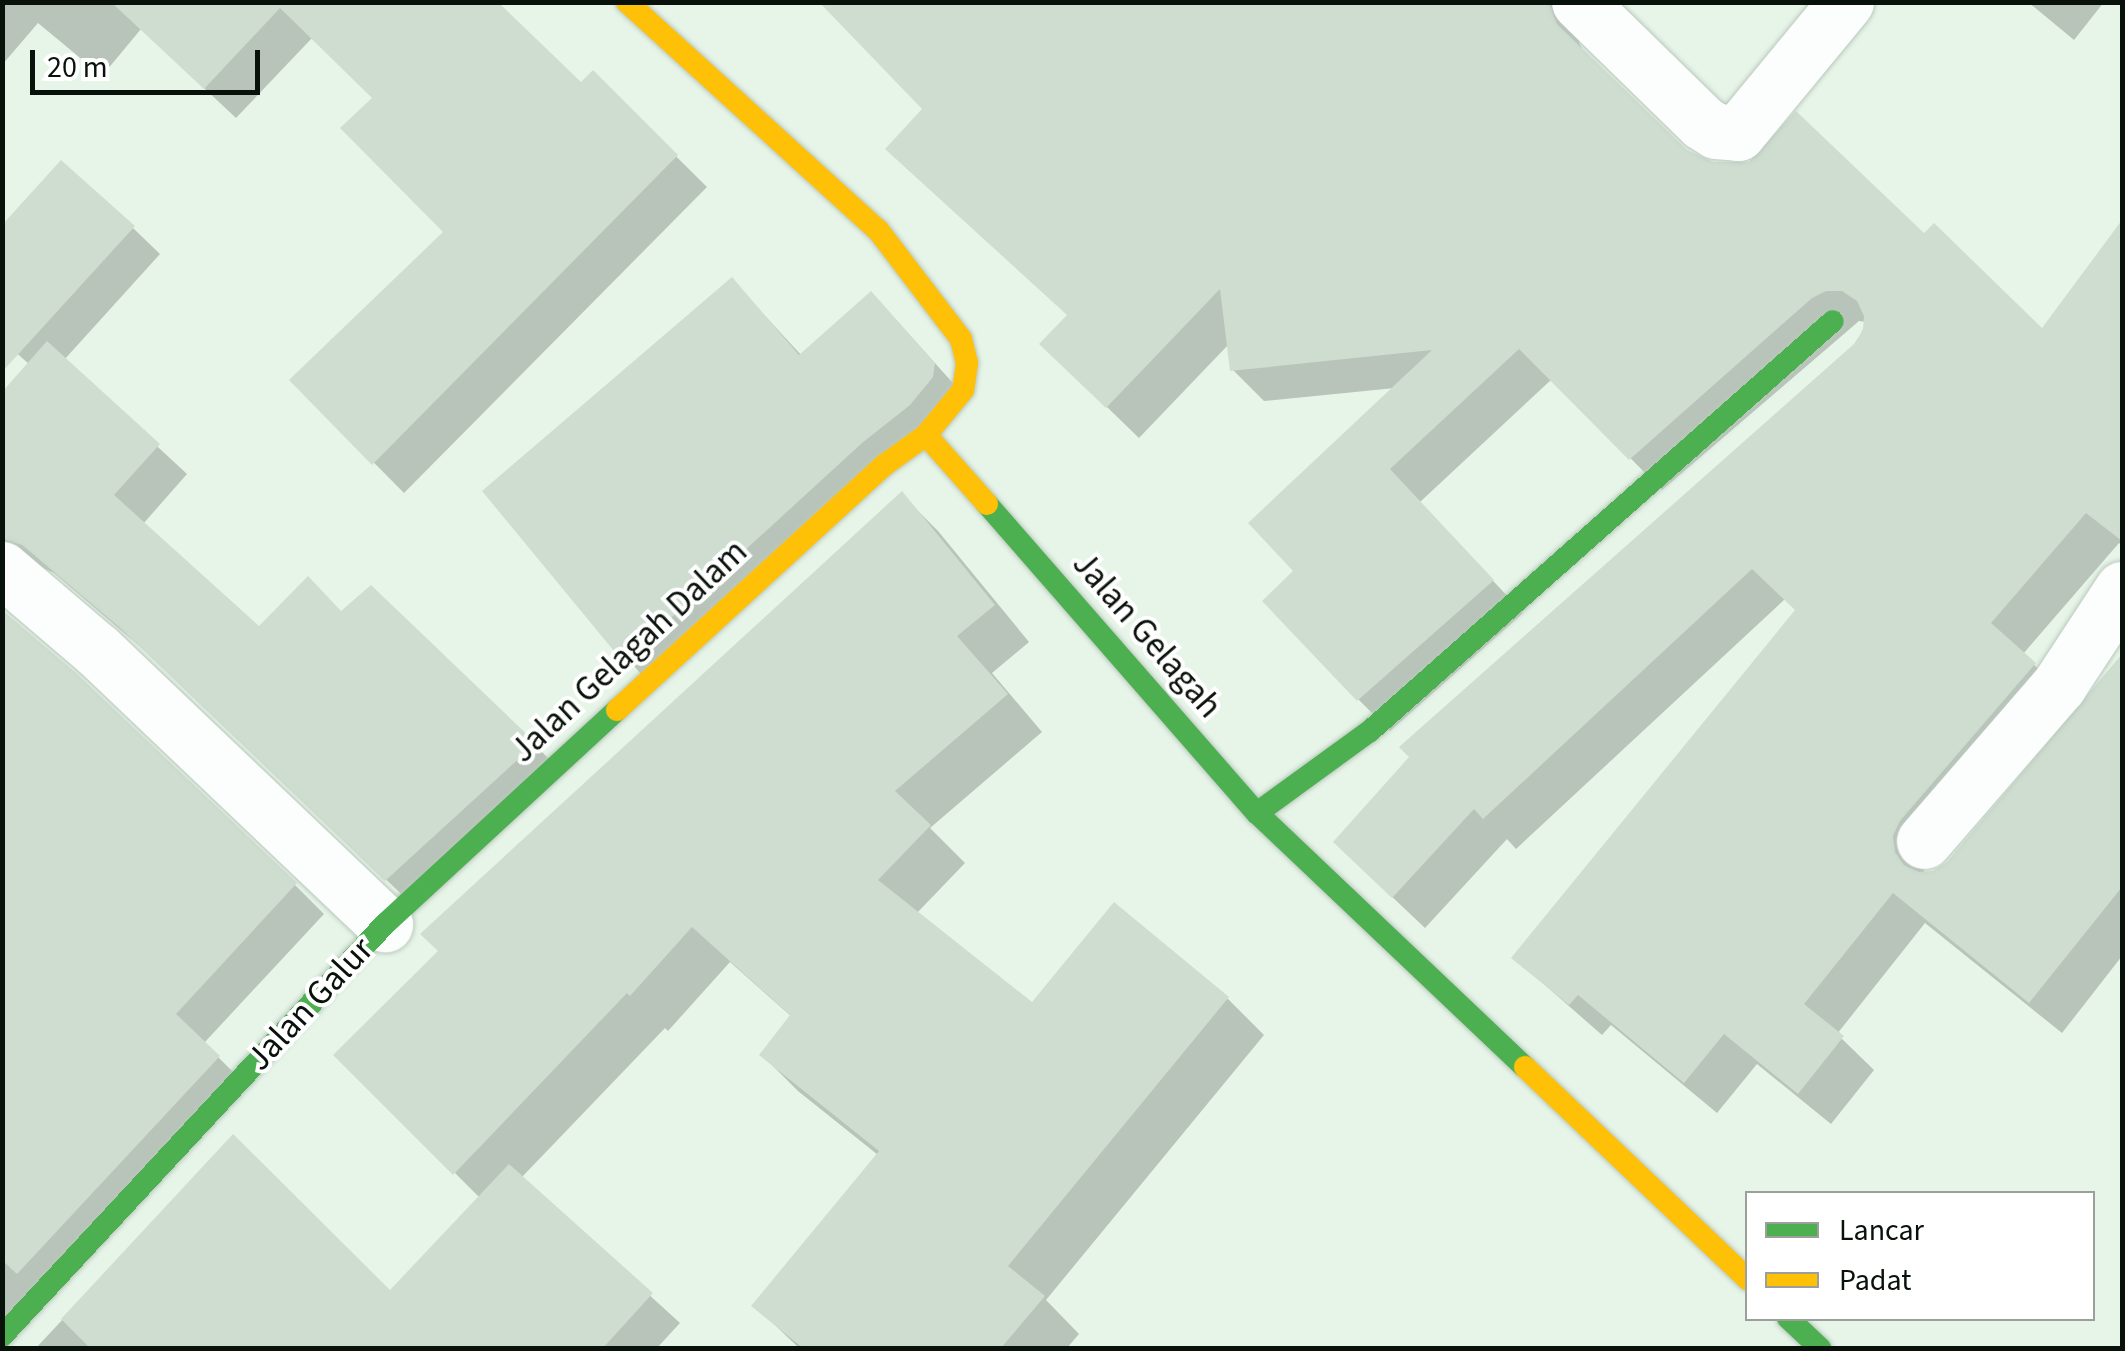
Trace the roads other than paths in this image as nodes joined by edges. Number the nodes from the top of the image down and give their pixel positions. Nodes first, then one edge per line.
1 (627, 2) edge
2 (1579, 2) edge
3 (1846, 2) edge
4 (1833, 321) dead end
5 (926, 435) junction
6 (2, 569) edge
7 (2122, 589) edge
8 (1257, 813) junction
9 (1924, 841) dead end
10 (385, 924) junction
11 (1745, 1277) edge
12 (1791, 1321) edge
13 (2, 1336) edge
14 (1820, 1348) edge

1 - 5 street
2 - 3 street
4 - 8 street
5 - 8 street, Jalan Gelagah
5 - 10 street, Jalan Gelagah Dalam
6 - 10 street, Jalan Galur
7 - 9 street
8 - 11 street, Jalan Gelagah
10 - 13 street, Jalan Galur
12 - 14 street

